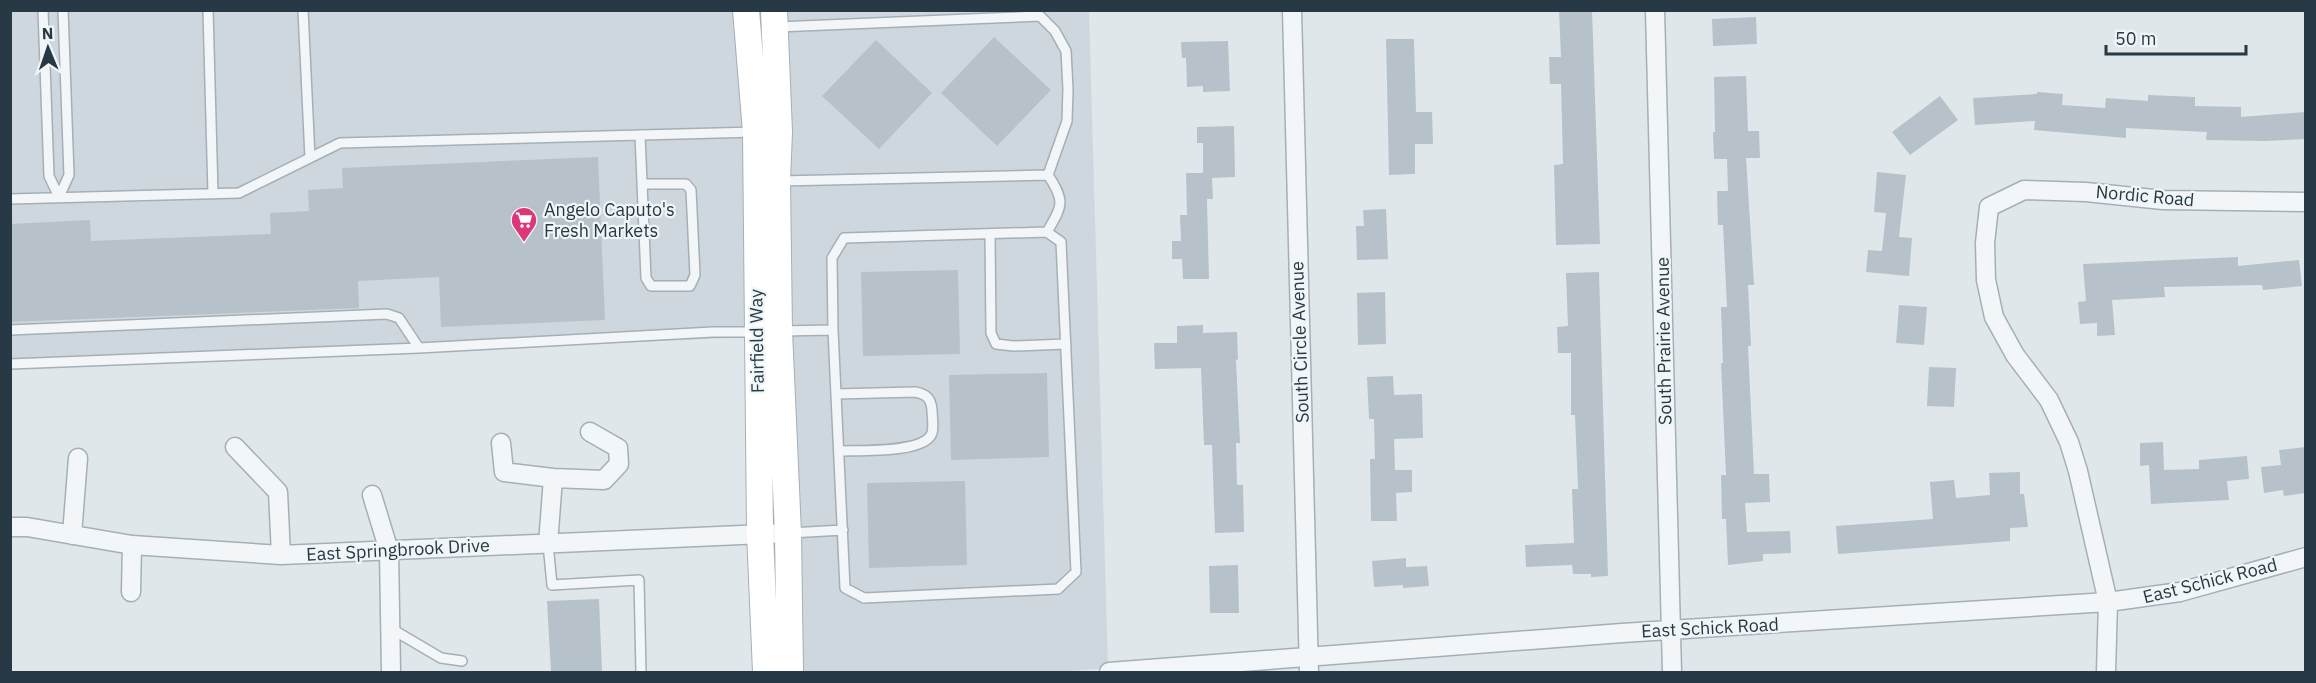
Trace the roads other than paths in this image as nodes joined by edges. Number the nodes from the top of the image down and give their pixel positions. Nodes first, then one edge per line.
1 (43, 10) edge
2 (63, 10) edge
3 (208, 10) edge
4 (303, 10) edge
5 (1292, 10) edge
6 (1655, 10) edge
7 (761, 22) edge
8 (767, 132) junction
9 (640, 135) junction
10 (310, 158) junction
11 (1048, 176) junction
12 (766, 180) junction
13 (642, 184) junction
14 (213, 194) junction
15 (59, 197) junction
16 (10, 199) edge
17 (2306, 202) edge
18 (1047, 232) junction
19 (990, 234) junction
20 (10, 330) edge
21 (833, 330) junction
22 (768, 331) junction
23 (1066, 344) junction
24 (419, 348) junction
25 (10, 364) edge
26 (836, 394) junction
27 (590, 432) dead end
28 (501, 443) dead end
29 (235, 447) dead end
30 (839, 451) junction
31 (78, 458) dead end
32 (553, 478) junction
33 (372, 495) dead end
34 (10, 527) edge
35 (843, 530) junction
36 (760, 533) junction
37 (788, 533) junction
38 (72, 535) junction
39 (548, 544) junction
40 (132, 545) junction
41 (389, 551) junction
42 (281, 555) junction
43 (2306, 557) edge
44 (131, 592) dead end
45 (2108, 602) junction
46 (390, 627) junction
47 (1671, 630) junction
48 (462, 661) dead end
49 (1309, 665) edge
50 (391, 672) edge
51 (640, 672) edge
52 (766, 672) edge
53 (790, 672) edge
54 (1109, 672) edge
55 (1672, 672) edge
56 (2106, 672) edge

1 - 15 lane
2 - 15 lane
3 - 14 lane
4 - 10 lane
5 - 49 street, South Circle Avenue
6 - 47 street, South Prairie Avenue
7 - 8 street, Fairfield Way
7 - 11 lane
8 - 9 lane
8 - 12 street, Fairfield Way
9 - 10 lane
9 - 13 lane
10 - 14 lane
11 - 12 lane
11 - 18 lane
12 - 22 street, Fairfield Way
13 - 13 lane
14 - 15 lane
15 - 16 lane
17 - 45 street, Nordic Road
18 - 19 lane
18 - 23 lane
19 - 21 lane
19 - 23 lane
20 - 24 lane
21 - 22 lane
21 - 26 lane
22 - 24 lane
22 - 36 street, Fairfield Way
22 - 37 street, Fairfield Way
23 - 35 lane
24 - 25 lane
26 - 30 lane
26 - 30 lane
27 - 32 street
28 - 32 street
29 - 42 street
30 - 35 lane
31 - 38 street
32 - 39 street
33 - 41 street
34 - 38 street, East Springbrook Drive
35 - 37 lane
36 - 37 street, East Springbrook Drive
36 - 39 street, East Springbrook Drive
36 - 52 street, Fairfield Way
37 - 53 street, Fairfield Way
38 - 40 street, East Springbrook Drive
39 - 41 street, East Springbrook Drive
39 - 51 lane
40 - 42 street, East Springbrook Drive
40 - 44 street
41 - 42 street, East Springbrook Drive
41 - 46 street
43 - 45 street, East Schick Road
45 - 47 street, East Schick Road
45 - 56 street
46 - 48 lane
46 - 50 street
47 - 49 street, East Schick Road
47 - 55 street, South Prairie Avenue
49 - 54 street, East Schick Road

